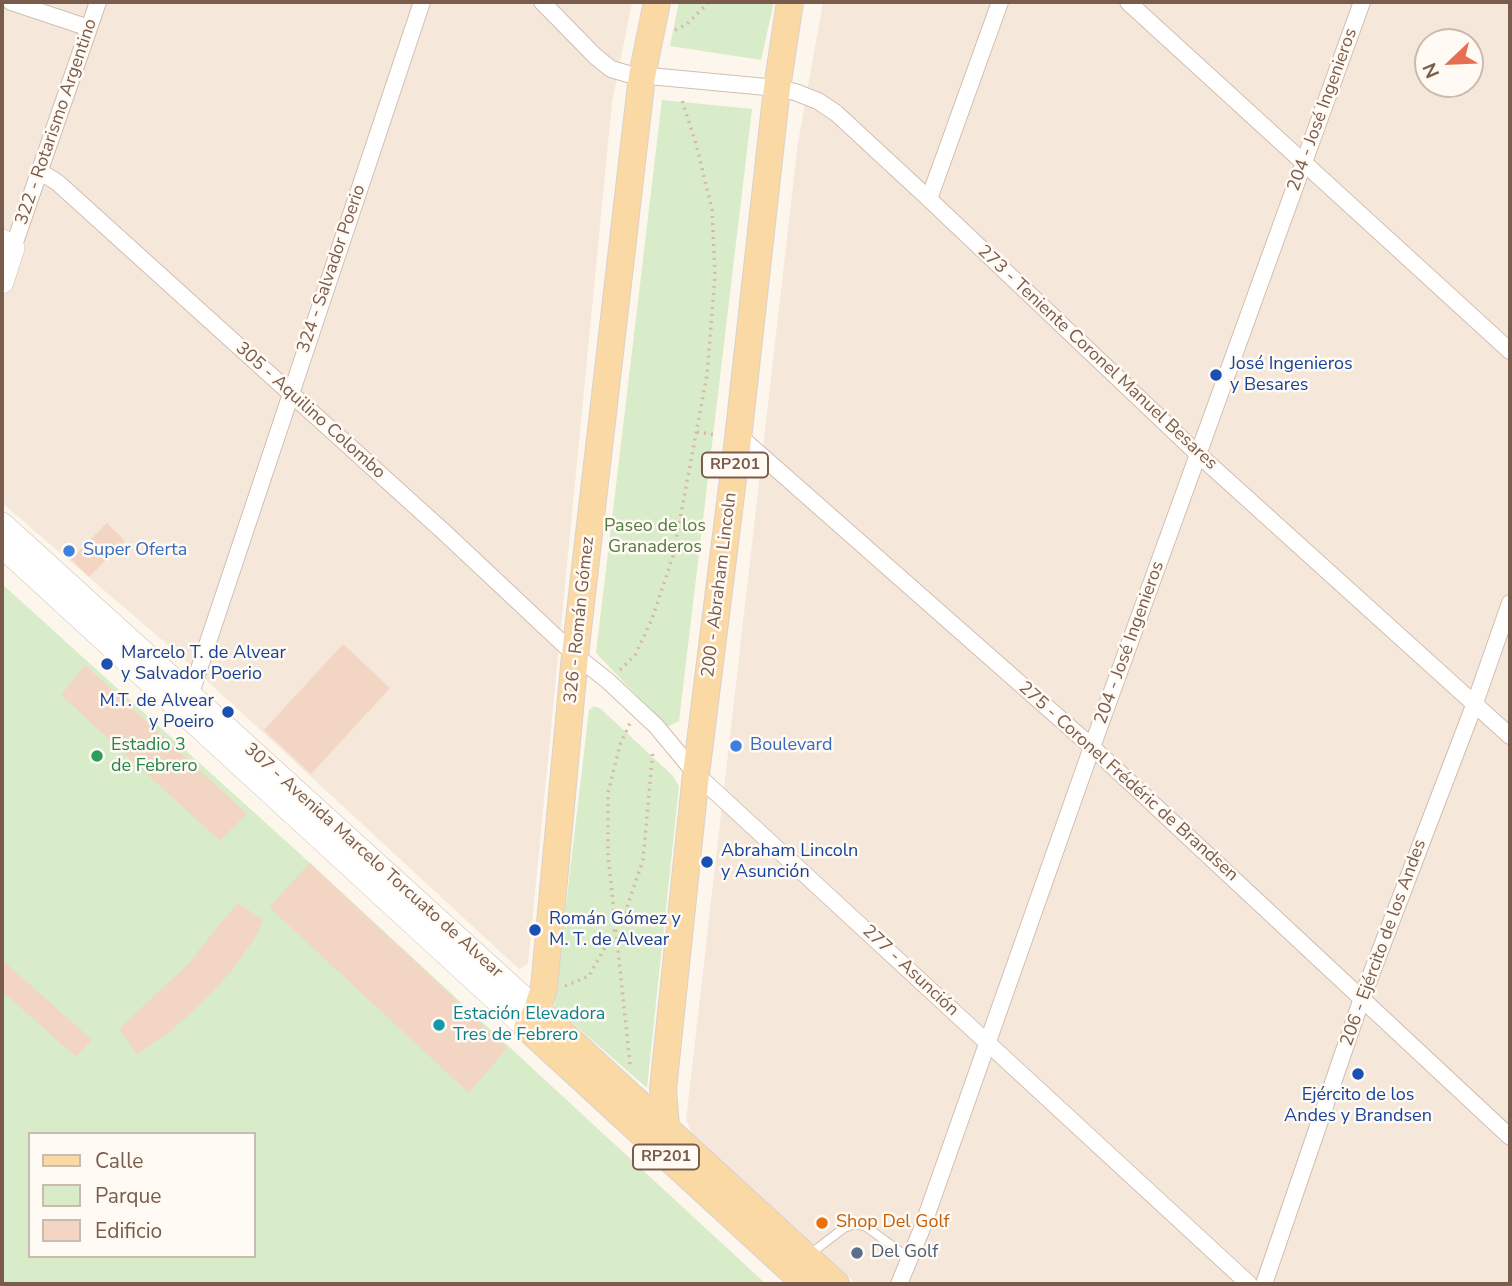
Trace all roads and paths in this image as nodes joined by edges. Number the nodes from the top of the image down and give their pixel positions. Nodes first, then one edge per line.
1 (11, 2) edge
2 (98, 2) edge
3 (422, 2) edge
4 (542, 2) edge
5 (657, 2) edge
6 (709, 2) edge
7 (790, 2) edge
8 (1000, 2) edge
9 (1128, 2) edge
10 (1362, 2) edge
11 (89, 28) junction
12 (649, 43) junction
13 (642, 76) junction
14 (675, 78) junction
15 (776, 88) junction
16 (1303, 163) junction
17 (41, 172) junction
18 (929, 199) junction
19 (8, 244) edge
20 (2, 282) edge
21 (1510, 351) edge
22 (290, 393) junction
23 (738, 435) junction
24 (1199, 456) junction
25 (2, 524) edge
26 (2, 546) edge
27 (1510, 603) edge
28 (575, 655) junction
29 (608, 681) junction
30 (190, 696) junction
31 (1475, 703) junction
32 (636, 708) junction
33 (656, 726) junction
34 (1510, 736) edge
35 (1092, 747) junction
36 (696, 774) junction
37 (615, 932) junction
38 (1362, 998) junction
39 (536, 1009) junction
40 (987, 1042) junction
41 (630, 1094) junction
42 (666, 1127) junction
43 (1510, 1137) edge
44 (806, 1257) junction
45 (909, 1258) junction
46 (806, 1284) edge
47 (836, 1284) edge
48 (898, 1284) edge
49 (1249, 1284) edge
50 (1264, 1284) edge

1 - 11 street
2 - 11 street, 322 - Rotarismo Argentino
3 - 22 street, 324 - Salvador Poerio
4 - 13 street, 273 - Teniente Coronel Manuel Besares
5 - 12 main road, 326 - Román Gómez
6 - 12 path
7 - 15 main road, 200 - Abraham Lincoln / RP201
8 - 18 street
9 - 16 street
10 - 16 street, 204 - José Ingenieros
11 - 17 street, 322 - Rotarismo Argentino
12 - 13 main road, 326 - Román Gómez
13 - 14 street, 273 - Teniente Coronel Manuel Besares
13 - 28 main road, 326 - Román Gómez
14 - 15 street, 273 - Teniente Coronel Manuel Besares
14 - 29 path
15 - 18 street, 273 - Teniente Coronel Manuel Besares
15 - 23 main road, 200 - Abraham Lincoln / RP201
16 - 21 street
16 - 24 street, 204 - José Ingenieros
17 - 19 street, 322 - Rotarismo Argentino
17 - 22 street, 305 - Aquilino Colombo
18 - 24 street, 273 - Teniente Coronel Manuel Besares
19 - 20 main road, 322 - Rotarismo Argentino
22 - 28 street, 305 - Aquilino Colombo
22 - 30 street, 324 - Salvador Poerio
23 - 35 street, 275 - Coronel Frédéric de Brandsen
23 - 36 main road, 200 - Abraham Lincoln / RP201
24 - 31 street, 273 - Teniente Coronel Manuel Besares
24 - 35 street, 204 - José Ingenieros
25 - 30 main road, 307 - Avenida Marcelo Torcuato de Alvear
26 - 39 main road, 307 - Avenida Marcelo Torcuato de Alvear
27 - 31 street, 206 - Ejército de los Andes
28 - 29 street, 277 - Asunción
28 - 39 main road, 326 - Román Gómez
29 - 32 street, 277 - Asunción
30 - 39 main road, 307 - Avenida Marcelo Torcuato de Alvear
31 - 34 street, 273 - Teniente Coronel Manuel Besares
31 - 38 street, 206 - Ejército de los Andes
32 - 33 street, 277 - Asunción
32 - 37 path
33 - 36 street, 277 - Asunción
33 - 37 path
35 - 38 street, 275 - Coronel Frédéric de Brandsen
35 - 40 street, 204 - José Ingenieros
36 - 40 street, 277 - Asunción
36 - 42 main road, 200 - Abraham Lincoln / RP201
37 - 39 path
37 - 41 path
38 - 43 street, 275 - Coronel Frédéric de Brandsen
38 - 50 street, 206 - Ejército de los Andes
39 - 41 main road, 307 - Avenida Marcelo Torcuato de Alvear / RP201
39 - 46 main road, 307 - Avenida Marcelo Torcuato de Alvear / RP201
40 - 45 street, 204 - José Ingenieros
40 - 49 street, 277 - Asunción
41 - 42 main road, 307 - Avenida Marcelo Torcuato de Alvear / RP201
42 - 44 main road, 307 - Avenida Marcelo Torcuato de Alvear / RP201
44 - 45 lane
44 - 47 main road, 307 - Avenida Marcelo Torcuato de Alvear / RP201
45 - 48 street, 204 - José Ingenieros

